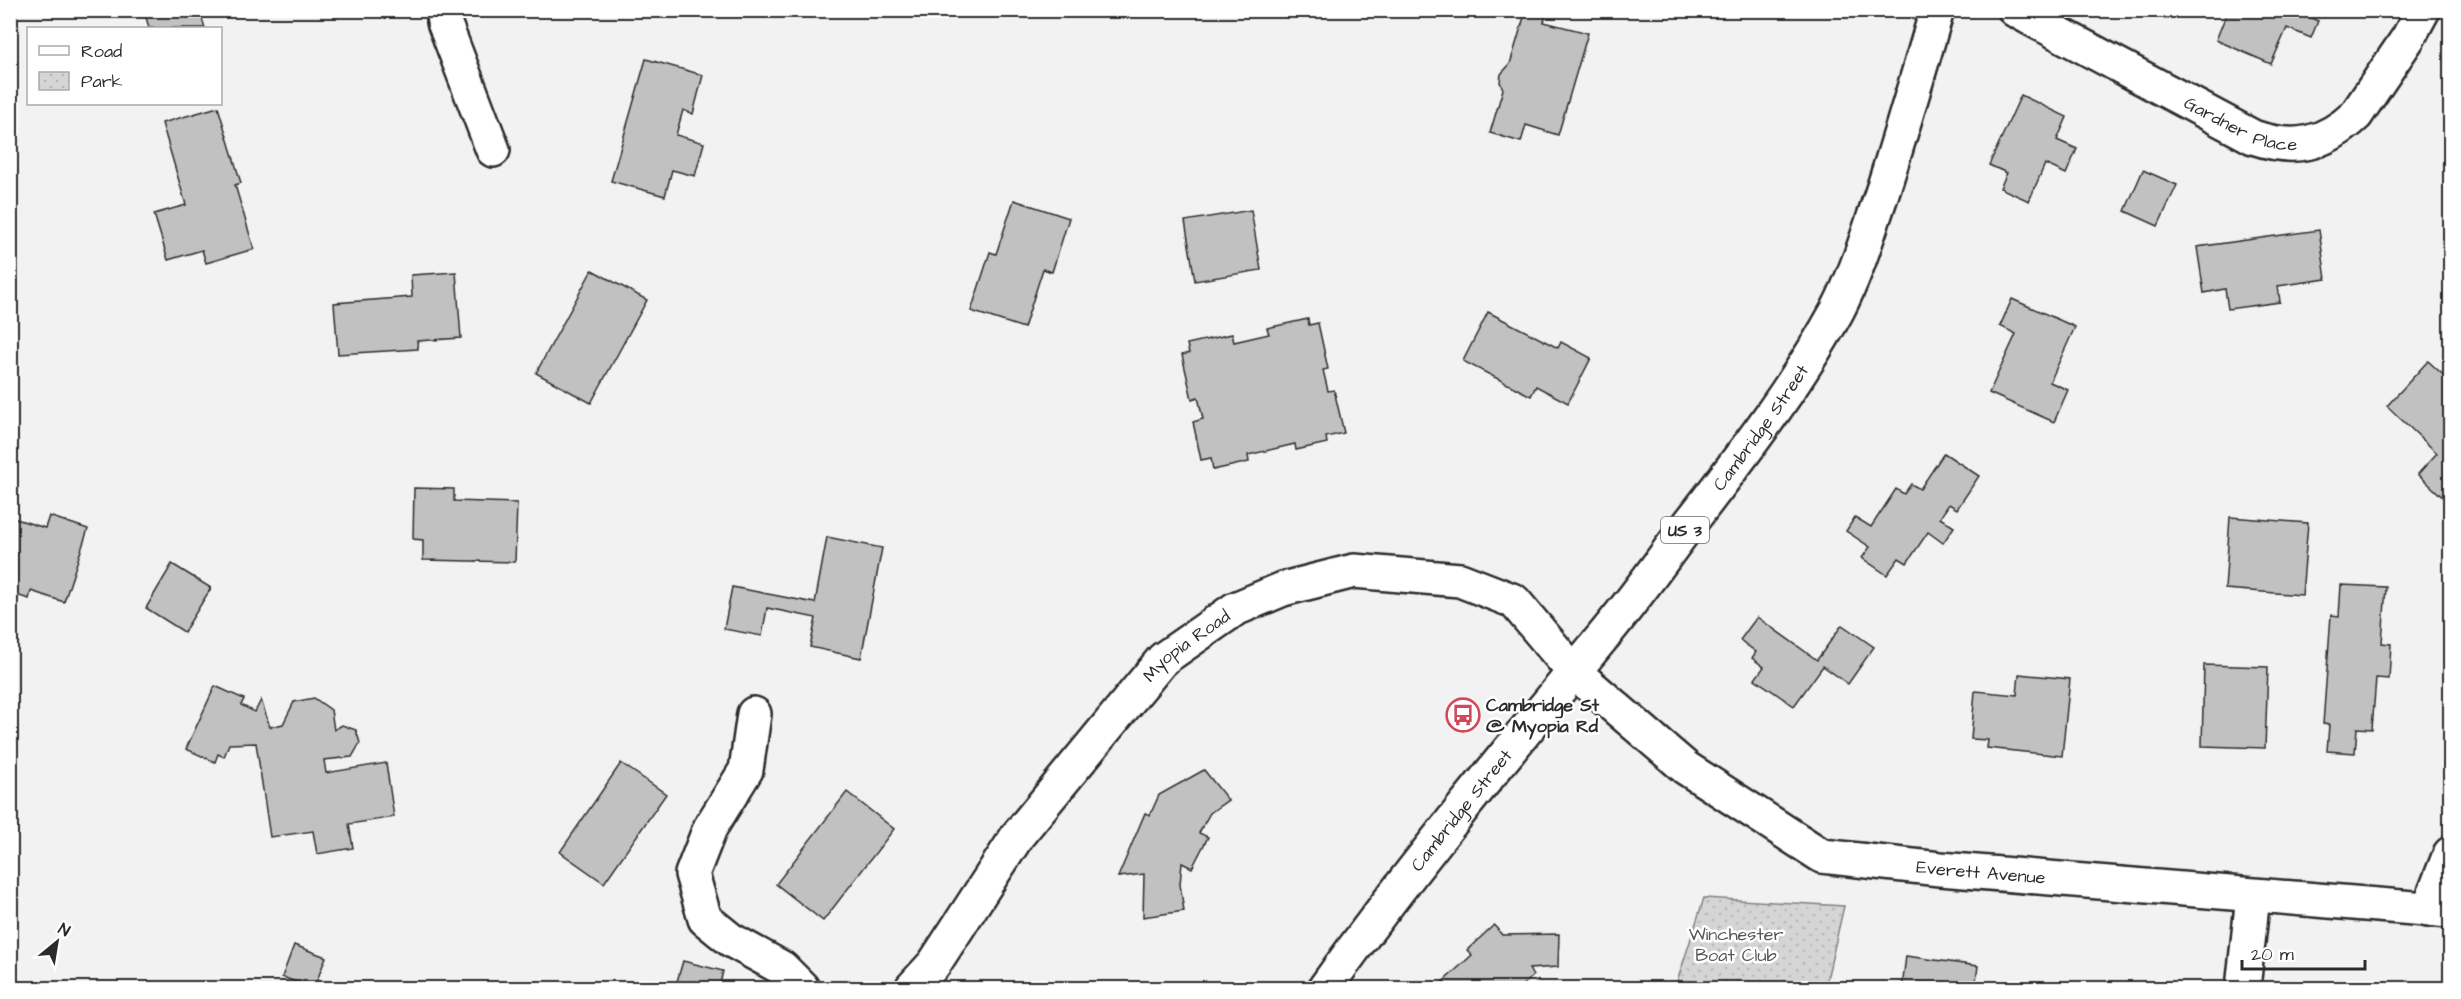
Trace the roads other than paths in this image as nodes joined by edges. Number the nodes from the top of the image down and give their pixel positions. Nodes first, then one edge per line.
1 (443, 10) edge
2 (1937, 10) edge
3 (2015, 10) edge
4 (2423, 10) edge
5 (493, 150) dead end
6 (1573, 671) junction
7 (754, 714) dead end
8 (2451, 854) edge
9 (2253, 896) junction
10 (2439, 910) edge
11 (802, 988) edge
12 (912, 988) edge
13 (1325, 988) edge
14 (2243, 988) edge

1 - 5 main road
2 - 6 main road, Cambridge Street / US 3
3 - 4 main road, Gardner Place
6 - 9 main road, Everett Avenue
6 - 12 main road, Myopia Road
6 - 13 main road, Cambridge Street / US 3
7 - 11 main road
8 - 10 main road
9 - 10 main road, Everett Avenue
9 - 14 main road

